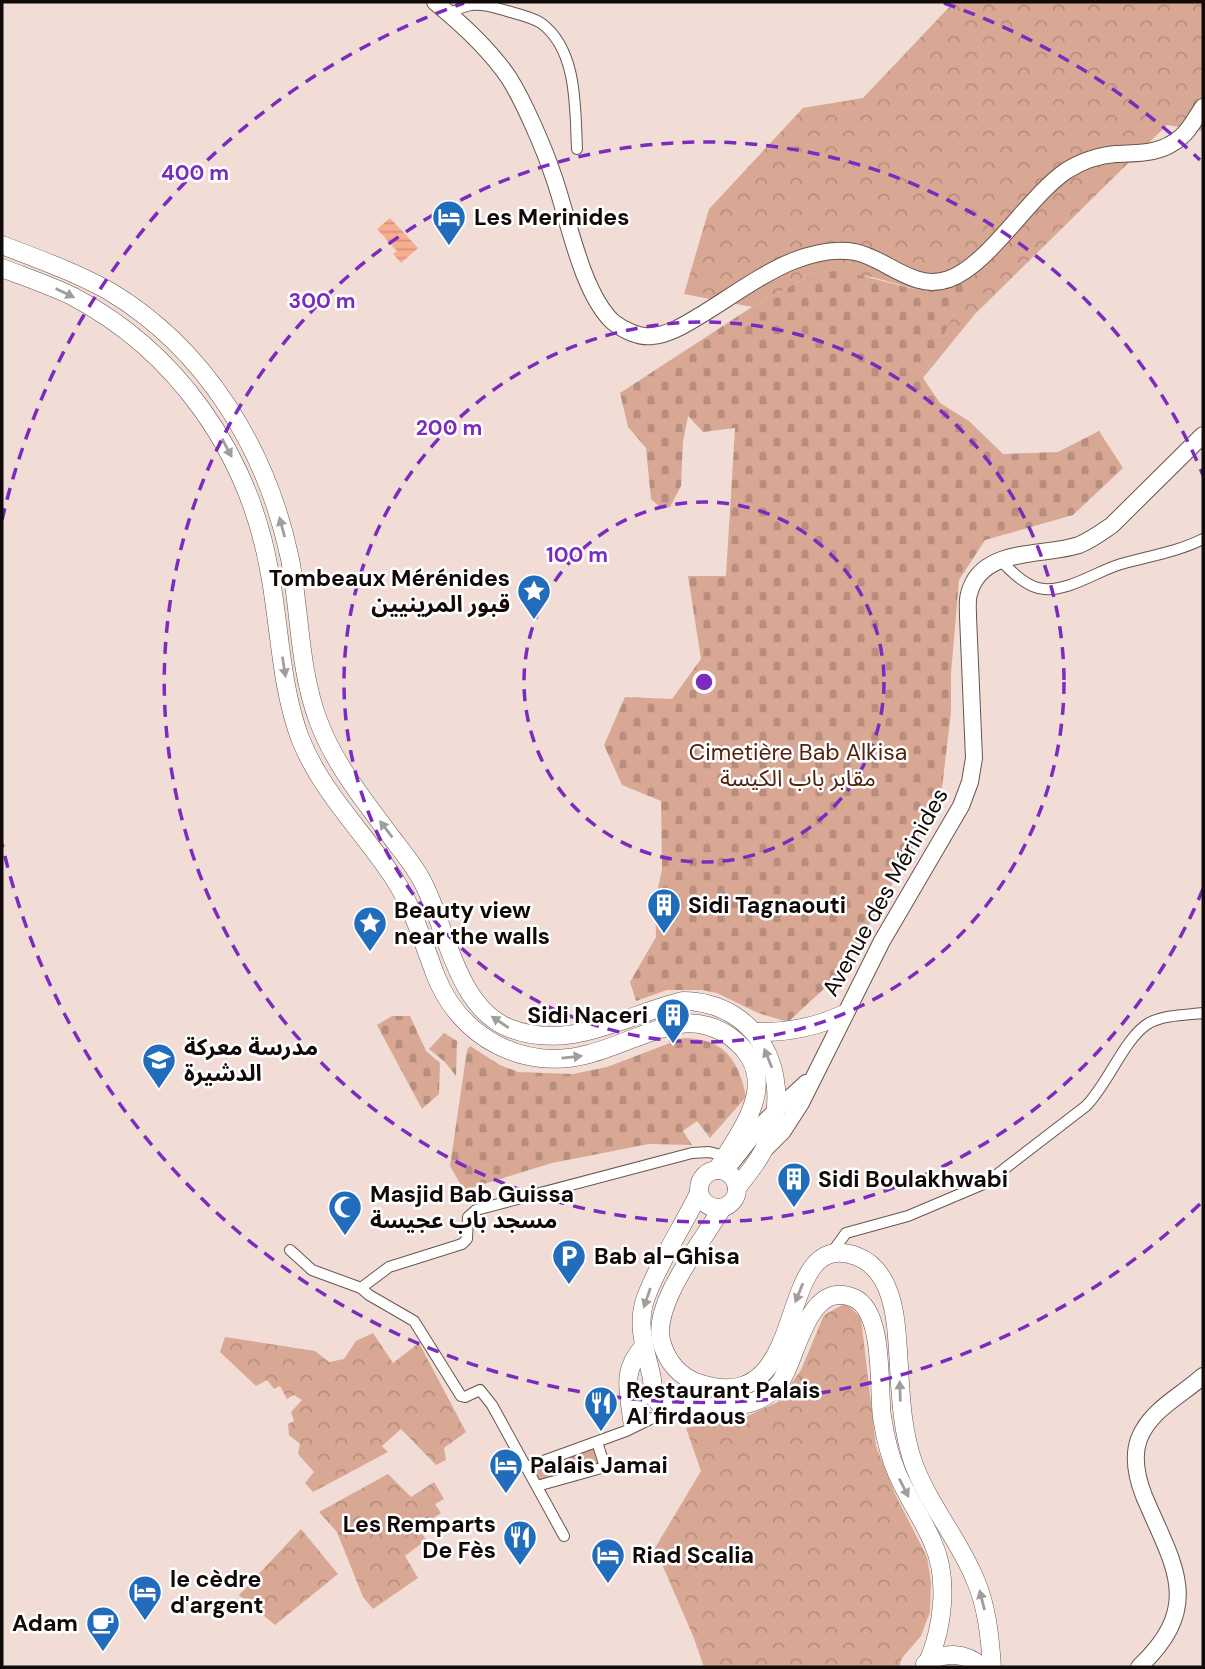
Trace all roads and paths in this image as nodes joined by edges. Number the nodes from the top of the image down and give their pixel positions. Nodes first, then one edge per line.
1 (435, 2) edge
2 (450, 15) junction
3 (1203, 107) edge
4 (577, 149) dead end
5 (2, 245) edge
6 (2, 268) edge
7 (1203, 435) edge
8 (1203, 540) edge
9 (1000, 560) junction
10 (1203, 1013) edge
11 (844, 1014) junction
12 (754, 1032) junction
13 (810, 1079) junction
14 (775, 1110) junction
15 (763, 1151) junction
16 (722, 1166) junction
17 (737, 1188) junction
18 (699, 1194) junction
19 (722, 1208) junction
20 (290, 1250) dead end
21 (830, 1255) junction
22 (360, 1288) junction
23 (643, 1347) junction
24 (1203, 1376) edge
25 (653, 1384) junction
26 (677, 1407) junction
27 (629, 1426) junction
28 (597, 1442) junction
29 (527, 1467) junction
30 (537, 1486) junction
31 (564, 1536) dead end
32 (924, 1665) edge
33 (982, 1667) edge
34 (992, 1667) edge
35 (1139, 1667) edge

1 - 2 main road
2 - 3 main road
2 - 4 street
12 -> 5 main road
6 -> 16 main road
7 - 9 main road, Avenue des Mérinides
8 - 9 street
9 - 11 main road, Avenue des Mérinides
10 - 21 street
11 - 12 main road
11 - 13 main road, Avenue des Mérinides
14 -> 12 main road
13 - 14 main road
13 - 15 main road, Avenue des Mérinides
14 - 15 main road
14 - 16 main road
15 - 17 main road
16 - 17 main road
16 - 18 main road
16 - 22 street
17 - 19 main road
18 - 19 main road
18 -> 23 main road
21 -> 19 main road
20 - 22 street
34 -> 21 main road
22 - 29 street
23 - 25 main road
23 - 27 main road
24 - 35 main road
25 - 26 main road
25 - 27 street
26 - 27 street
26 -> 32 main road
27 - 28 street
28 - 29 street
28 - 30 street
29 - 30 street
30 - 31 street
32 - 33 main road

